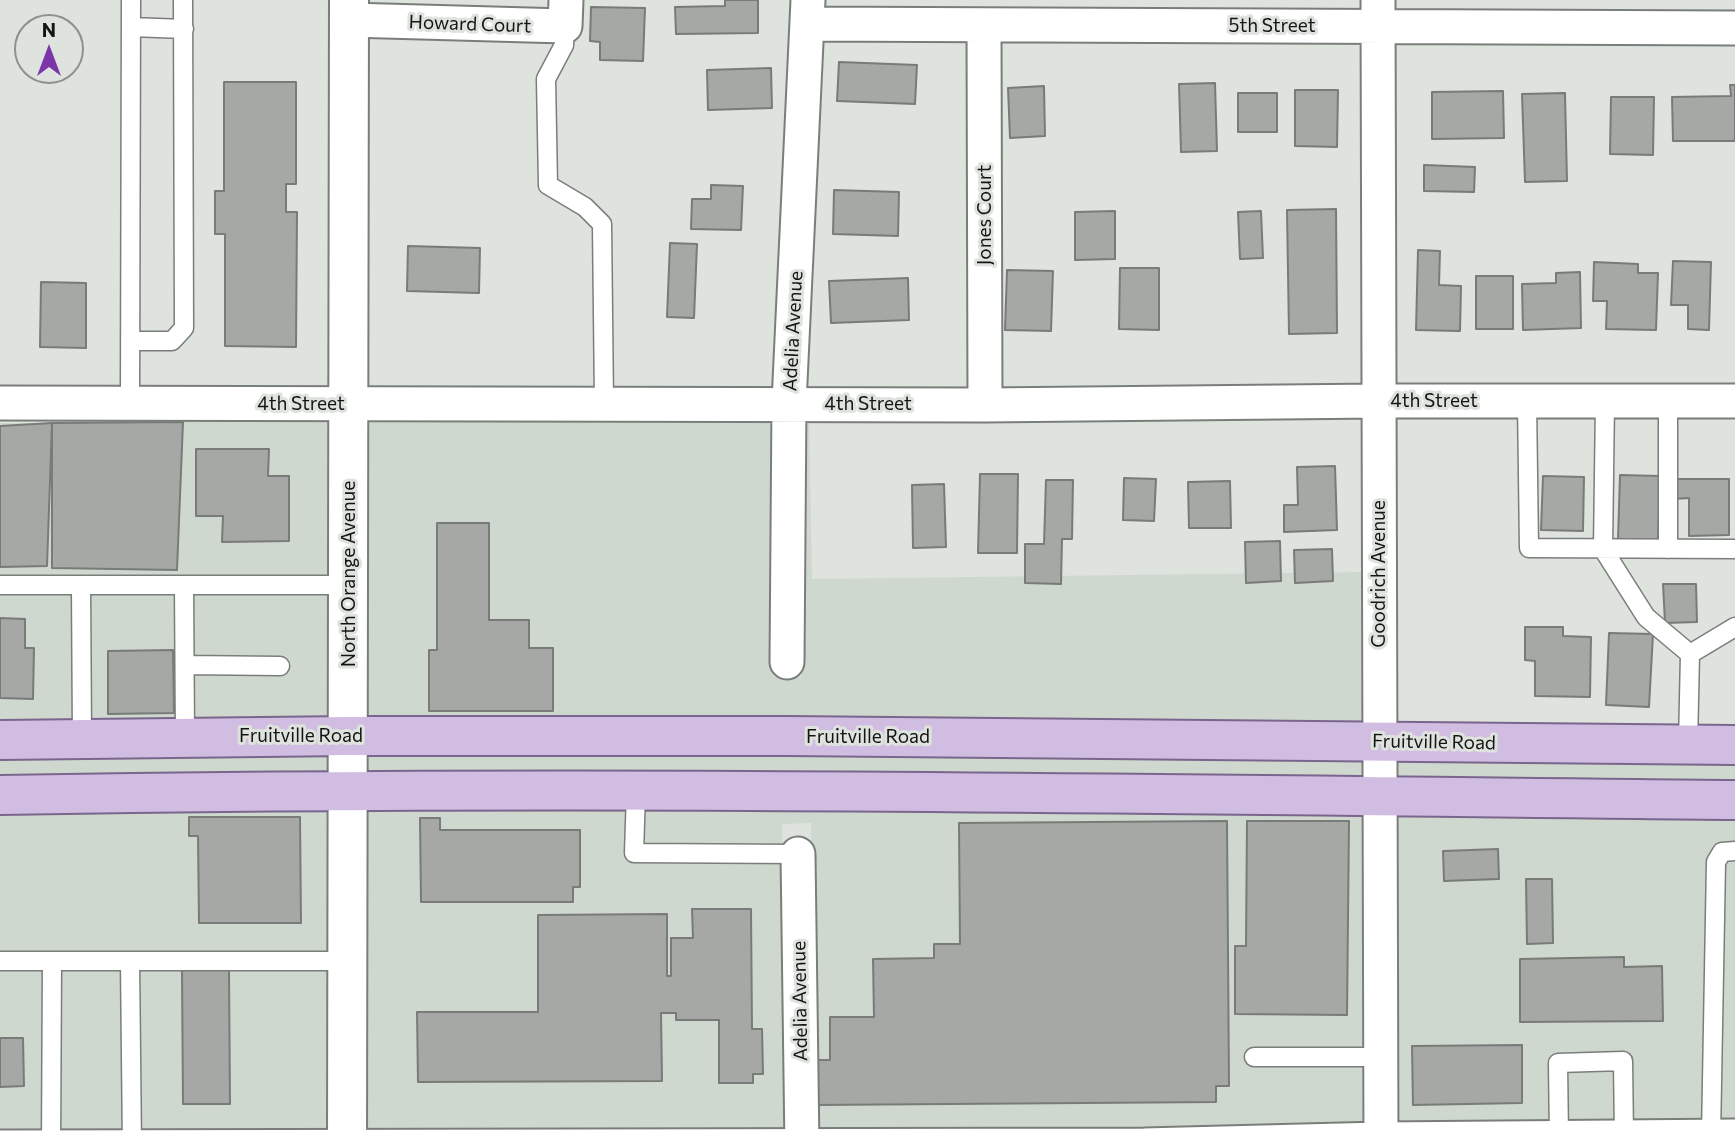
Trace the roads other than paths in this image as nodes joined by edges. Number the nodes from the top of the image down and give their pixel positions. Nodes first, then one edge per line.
1 (131, 0) edge
2 (183, 0) edge
3 (349, 10) edge
4 (808, 12) edge
5 (566, 13) edge
6 (1379, 13) edge
7 (984, 26) junction
8 (131, 27) junction
9 (1735, 28) edge
10 (184, 29) junction
11 (130, 341) junction
12 (1378, 401) junction
13 (1527, 401) junction
14 (1605, 401) junction
15 (1668, 401) junction
16 (1735, 401) edge
17 (130, 402) junction
18 (0, 403) edge
19 (604, 403) junction
20 (789, 403) junction
21 (349, 404) junction
22 (985, 405) junction
23 (1668, 549) junction
24 (1735, 549) edge
25 (1603, 550) junction
26 (0, 585) edge
27 (81, 585) junction
28 (184, 585) junction
29 (349, 585) junction
30 (1735, 627) edge
31 (1690, 654) junction
32 (787, 662) dead end
33 (186, 665) junction
34 (280, 666) dead end
35 (349, 736) junction
36 (185, 737) junction
37 (82, 738) junction
38 (0, 740) edge
39 (1380, 741) junction
40 (1688, 744) junction
41 (1735, 745) edge
42 (349, 791) junction
43 (636, 792) junction
44 (0, 795) edge
45 (1379, 796) junction
46 (1735, 800) edge
47 (1735, 850) edge
48 (798, 854) joint
49 (0, 961) edge
50 (52, 961) junction
51 (130, 961) junction
52 (348, 961) junction
53 (1254, 1057) dead end
54 (1380, 1057) junction
55 (1723, 1136) edge
56 (1624, 1137) junction
57 (1559, 1138) junction
58 (1381, 1144) edge
59 (802, 1146) edge
60 (1144, 1146) edge
61 (0, 1147) edge
62 (347, 1147) edge
63 (652, 1147) edge
64 (51, 1148) edge
65 (132, 1148) edge

1 - 8 lane
2 - 10 lane
3 - 5 street, Howard Court
3 - 21 street, North Orange Avenue
4 - 7 street, 5th Street
4 - 20 street, Adelia Avenue
5 - 19 lane
6 - 7 street, 5th Street
6 - 9 street, 5th Street
6 - 12 street, Goodrich Avenue
7 - 22 street, Jones Court
8 - 10 lane
8 - 11 lane
10 - 11 lane
11 - 17 lane
12 - 13 street, 4th Street
12 - 22 street, 4th Street
12 - 39 street, Goodrich Avenue
13 - 14 street, 4th Street
13 - 25 lane
14 - 15 street, 4th Street
14 - 25 lane
15 - 16 street, 4th Street
15 - 23 lane
17 - 18 street, 4th Street
17 - 21 street, 4th Street
19 - 20 street, 4th Street
19 - 21 street, 4th Street
20 - 22 street, 4th Street
20 - 32 street, Adelia Avenue
21 - 29 street, North Orange Avenue
23 - 24 lane
23 - 25 lane
25 - 31 lane
26 - 27 lane
27 - 28 lane
27 - 37 lane
28 - 29 lane
28 - 33 lane
29 - 35 street, North Orange Avenue
30 - 31 lane
31 - 40 lane
33 - 34 lane
33 - 36 lane
35 - 36 main road, Fruitville Road
35 - 39 main road, Fruitville Road
35 - 42 street, North Orange Avenue
36 - 37 main road, Fruitville Road
37 - 38 main road, Fruitville Road
39 - 40 main road, Fruitville Road
39 - 45 street, Goodrich Avenue
40 - 41 main road, Fruitville Road
42 - 43 main road
42 - 44 main road
42 - 52 street, North Orange Avenue
43 - 45 main road
43 - 48 lane
45 - 46 main road
45 - 54 street, Goodrich Avenue
47 - 55 lane
48 - 59 street, Adelia Avenue
49 - 50 lane
50 - 51 lane
50 - 64 lane
51 - 52 lane
51 - 65 lane
52 - 62 street, North Orange Avenue
53 - 54 lane
54 - 58 street, Goodrich Avenue
55 - 56 street
56 - 57 street
56 - 57 lane
57 - 58 street
58 - 60 street
59 - 60 street
59 - 63 street
61 - 64 street
62 - 63 street
62 - 65 street
64 - 65 street

